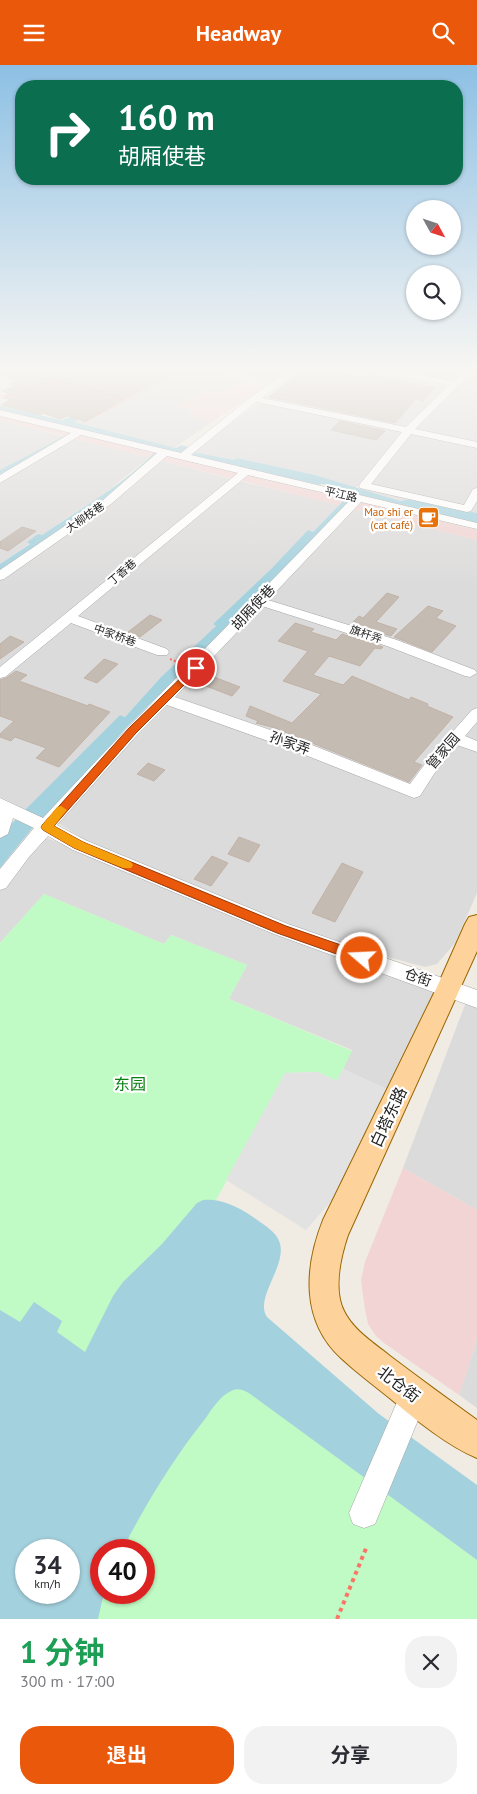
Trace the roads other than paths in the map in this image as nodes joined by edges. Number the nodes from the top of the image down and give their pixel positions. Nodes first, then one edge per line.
1 (54, 444) edge
2 (132, 444) edge
3 (199, 444) edge
4 (398, 444) edge
5 (161, 451) junction
6 (186, 454) junction
7 (245, 472) junction
8 (0, 480) edge
9 (477, 491) edge
10 (357, 495) junction
11 (477, 526) edge
12 (0, 576) edge
13 (259, 601) junction
14 (68, 617) junction
15 (167, 657) road end
16 (470, 673) dead end
17 (0, 674) edge
18 (165, 699) junction
19 (477, 713) edge
20 (454, 738) junction
21 (477, 747) edge
22 (414, 792) joint
23 (7, 807) edge
24 (44, 825) junction
25 (0, 832) edge
26 (0, 883) edge
27 (477, 924) edge
28 (449, 988) junction
29 (477, 999) edge
30 (330, 1317) joint
31 (408, 1409) junction
32 (477, 1441) edge
33 (367, 1506) dead end

1 - 8 street
2 - 5 street, 平江路
3 - 6 street
4 - 10 street, 胡厢使巷
5 - 6 street, 平江路
5 - 12 street, 大柳枝巷
6 - 7 street, 平江路
7 - 10 street, 平江路
7 - 14 street, 丁香巷
9 - 10 street
10 - 11 street, 平江路
10 - 13 street, 胡厢使巷
13 - 16 street, 旗杆弄
13 - 18 street, 胡厢使巷
14 - 15 street, 中家桥巷
14 - 17 street, 丁香巷
18 - 22 street, 孙家弄
18 - 24 street, 胡厢使巷
19 - 20 street, 管家园
20 - 21 street
20 - 22 street, 管家园
23 - 24 street, 仓街
23 - 25 street
24 - 26 street, 胡厢使巷
24 - 28 street, 仓街
27 - 28 main road, 白塔东路
28 - 29 street, 仓街
28 - 30 main road, 白塔东路
30 - 31 main road, 北仓街
31 - 32 main road, 北仓街
31 - 33 street

